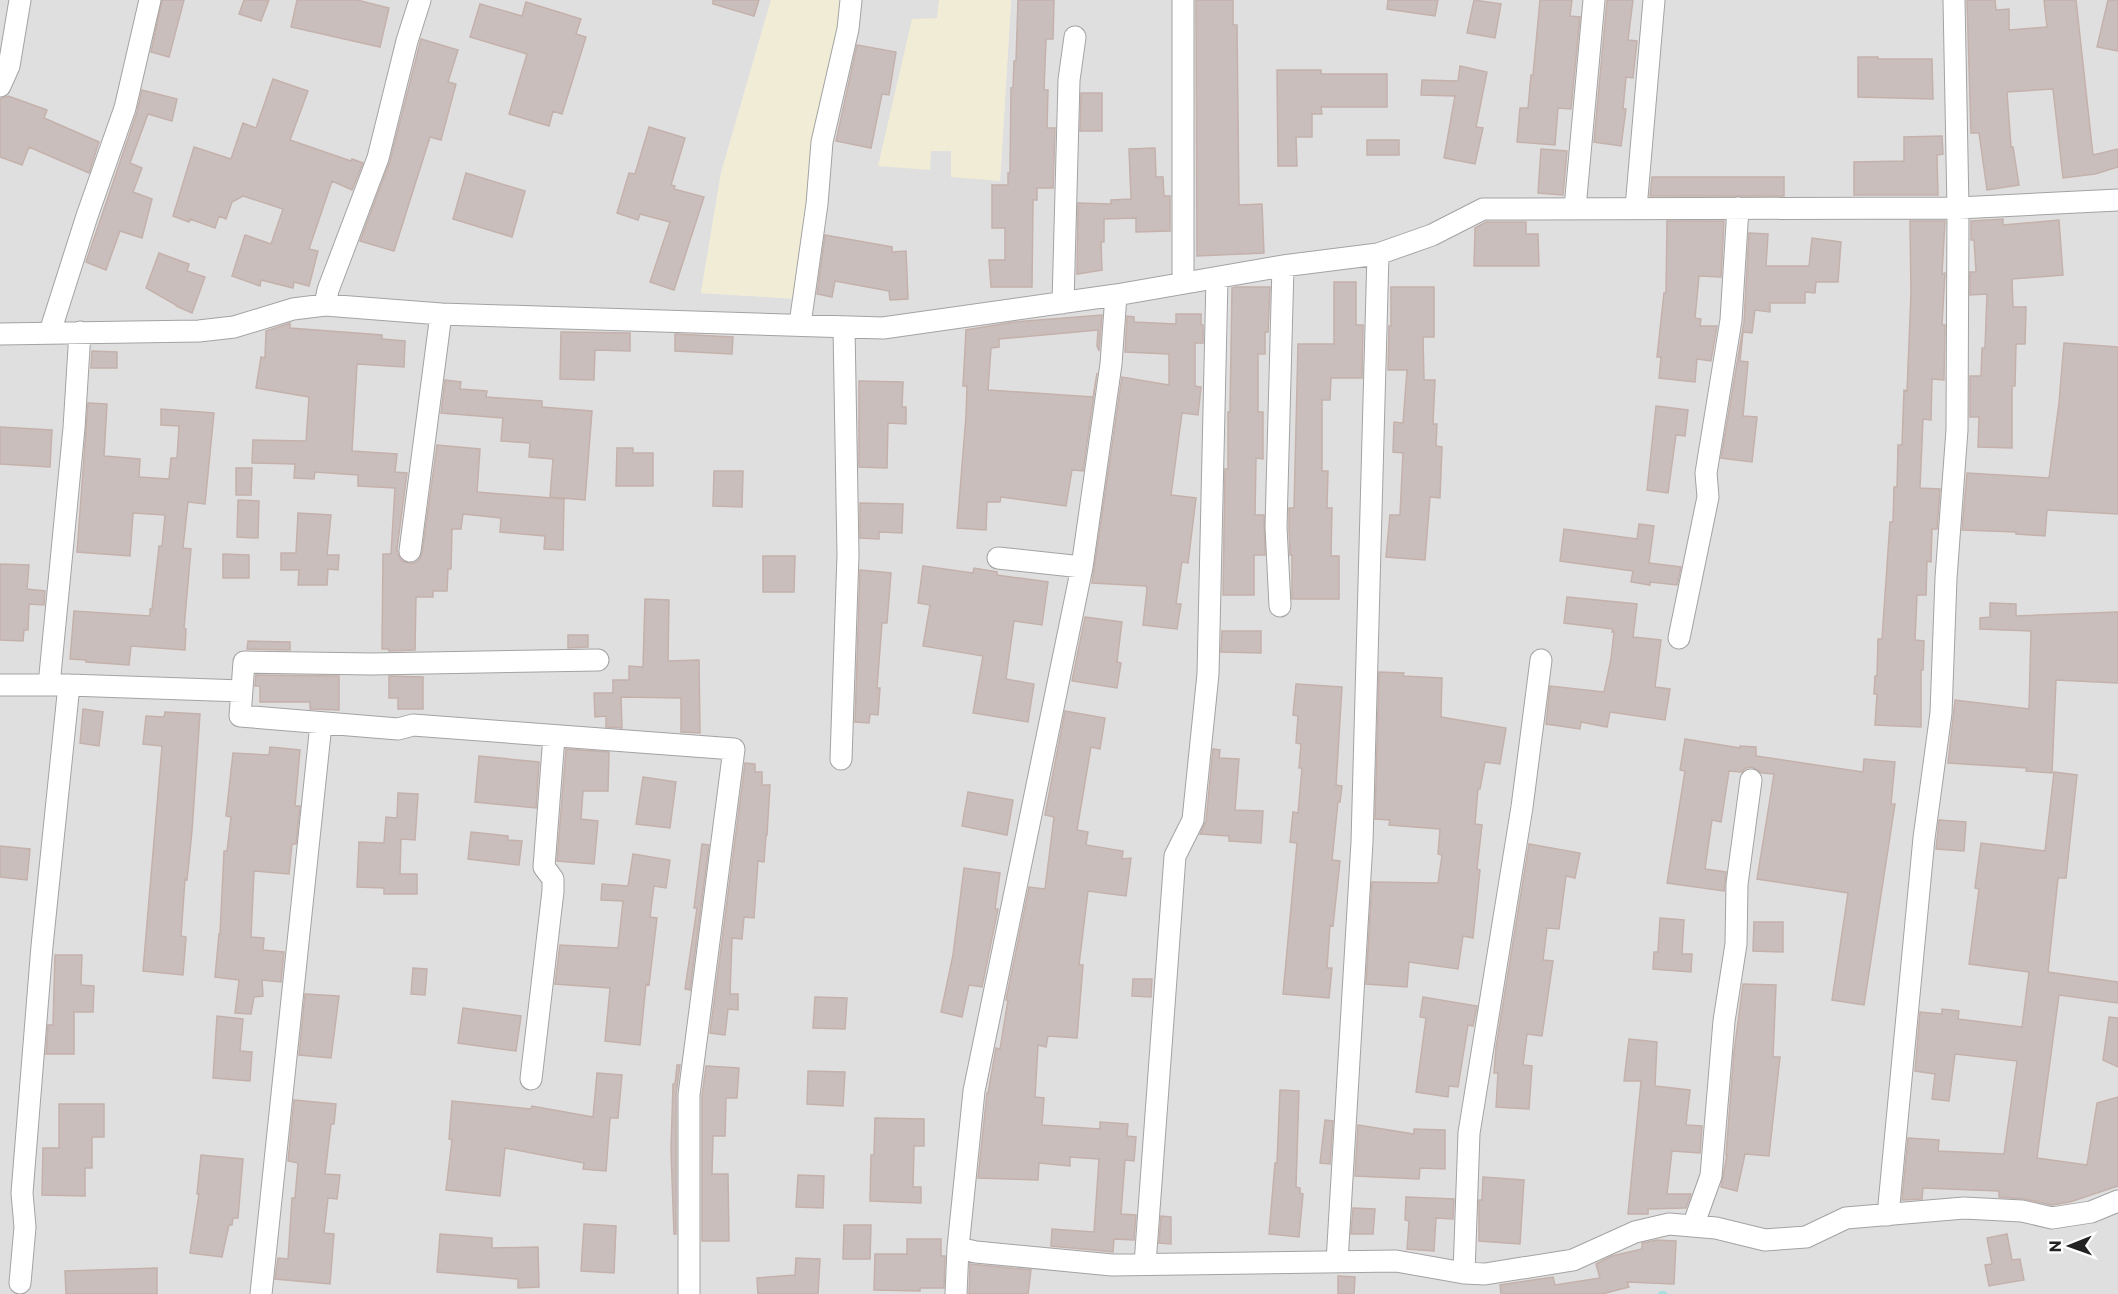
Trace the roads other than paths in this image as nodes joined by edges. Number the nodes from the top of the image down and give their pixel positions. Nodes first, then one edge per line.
1 (20, 0) edge
2 (150, 0) edge
3 (420, 0) edge
4 (851, 0) edge
5 (1183, 0) edge
6 (1594, 0) edge
7 (1654, 0) edge
8 (1954, 0) edge
9 (1076, 37) dead end
10 (0, 86) edge
11 (2118, 200) edge
12 (1575, 208) junction
13 (1636, 208) junction
14 (1738, 208) junction
15 (1958, 208) junction
16 (1378, 254) junction
17 (1283, 266) junction
18 (1217, 278) junction
19 (1183, 284) junction
20 (1116, 295) junction
21 (1063, 303) junction
22 (325, 305) junction
23 (441, 314) junction
24 (800, 324) junction
25 (844, 327) junction
26 (50, 332) junction
27 (80, 332) junction
28 (0, 334) edge
29 (410, 551) dead end
30 (998, 558) dead end
31 (1082, 567) junction
32 (1280, 606) dead end
33 (1679, 638) dead end
34 (597, 660) dead end
35 (1541, 660) dead end
36 (0, 685) edge
37 (59, 685) junction
38 (242, 691) junction
39 (321, 724) junction
40 (554, 736) junction
41 (841, 759) dead end
42 (1751, 780) dead end
43 (531, 1079) dead end
44 (2118, 1202) edge
45 (1888, 1215) junction
46 (1693, 1226) junction
47 (958, 1248) junction
48 (1337, 1262) junction
49 (1145, 1264) junction
50 (1464, 1273) junction
51 (20, 1282) dead end
52 (261, 1294) edge
53 (689, 1294) edge
54 (956, 1294) edge

1 - 10 street
2 - 26 street
3 - 22 street
4 - 24 street
5 - 19 street
6 - 12 street
7 - 13 street
8 - 15 street
9 - 21 street
11 - 15 street
12 - 13 street
12 - 16 street
13 - 14 street
14 - 15 street
14 - 33 street
15 - 45 street
16 - 17 street
16 - 48 street
17 - 18 street
17 - 32 street
18 - 19 street
18 - 49 street
19 - 20 street
20 - 21 street
20 - 31 street
21 - 25 street
22 - 23 street
22 - 27 street
23 - 24 street
23 - 29 street
24 - 25 street
25 - 41 street
26 - 27 street
26 - 28 street
27 - 37 street
30 - 31 street
31 - 47 street
34 - 38 street
35 - 50 street
36 - 37 street
37 - 38 street
37 - 51 street
38 - 39 street
39 - 40 street
39 - 52 street
40 - 43 street
40 - 53 street
42 - 46 street
44 - 45 street
45 - 46 street
46 - 50 street
47 - 49 street
47 - 54 street
48 - 49 street
48 - 50 street

